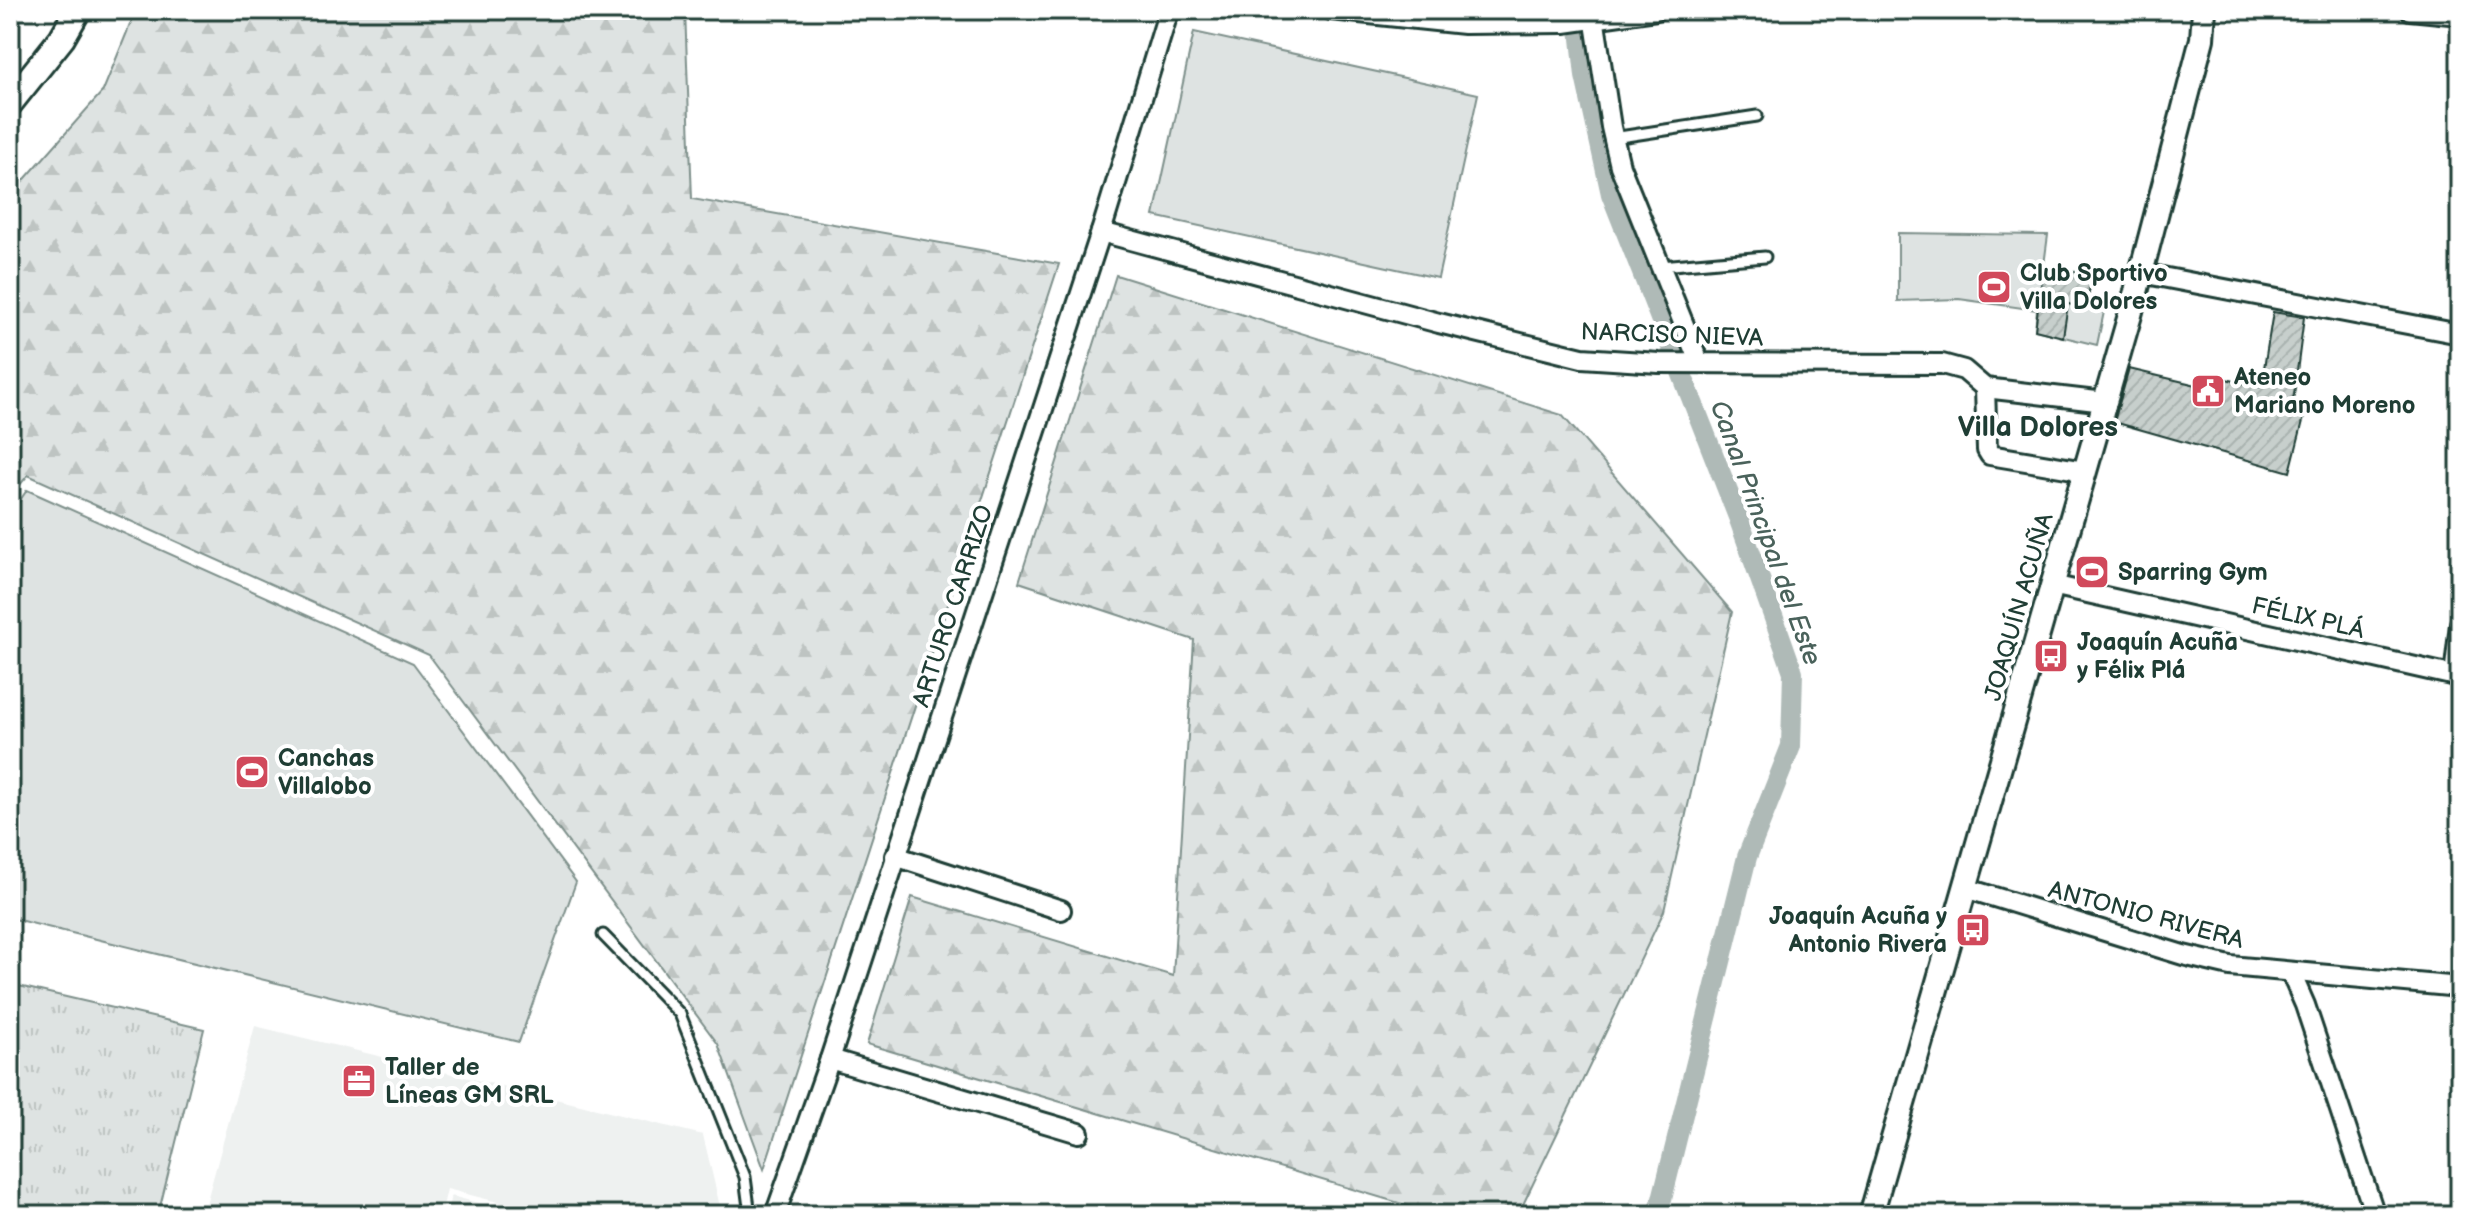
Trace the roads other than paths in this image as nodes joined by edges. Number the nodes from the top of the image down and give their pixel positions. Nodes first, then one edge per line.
1 (78, 10) edge
2 (1169, 10) edge
3 (1331, 10) edge
4 (1656, 10) edge
5 (2204, 10) edge
6 (2410, 10) edge
7 (1593, 15) edge
8 (2460, 15) edge
9 (10, 103) edge
10 (1757, 116) dead end
11 (1613, 138) junction
12 (1101, 232) junction
13 (1765, 257) dead end
14 (1661, 266) junction
15 (2141, 273) junction
16 (2460, 334) edge
17 (1699, 362) junction
18 (1985, 388) junction
19 (2105, 402) junction
20 (2085, 471) junction
21 (2052, 585) junction
22 (2460, 624) edge
23 (2457, 677) edge
24 (895, 856) junction
25 (1965, 888) junction
26 (1061, 910) dead end
27 (603, 935) dead end
28 (2291, 973) junction
29 (2460, 987) edge
30 (830, 1059) junction
31 (1079, 1133) dead end
32 (750, 1215) edge
33 (775, 1215) edge
34 (1871, 1215) edge
35 (2375, 1215) edge

1 - 9 main road
2 - 12 street, ARTURO CARRIZO
3 - 7 street
4 - 7 street
5 - 15 street, JOAQUÍN ACUÑA
6 - 8 street
7 - 11 street
10 - 11 lane
11 - 14 street
12 - 17 street, NARCISO NIEVA
12 - 24 street, ARTURO CARRIZO
13 - 14 lane
14 - 17 street
15 - 16 street
15 - 19 street, JOAQUÍN ACUÑA
17 - 18 street, NARCISO NIEVA
18 - 19 street, NARCISO NIEVA
18 - 20 street
19 - 20 street, JOAQUÍN ACUÑA
20 - 21 street, JOAQUÍN ACUÑA
21 - 23 street, FÉLIX PLÁ
21 - 25 street, JOAQUÍN ACUÑA
22 - 23 street
24 - 26 street
24 - 30 street, ARTURO CARRIZO
25 - 28 street, ANTONIO RIVERA
25 - 34 street, JOAQUÍN ACUÑA
27 - 32 lane
28 - 29 street, ANTONIO RIVERA
28 - 35 street
30 - 31 street
30 - 33 street, ARTURO CARRIZO

